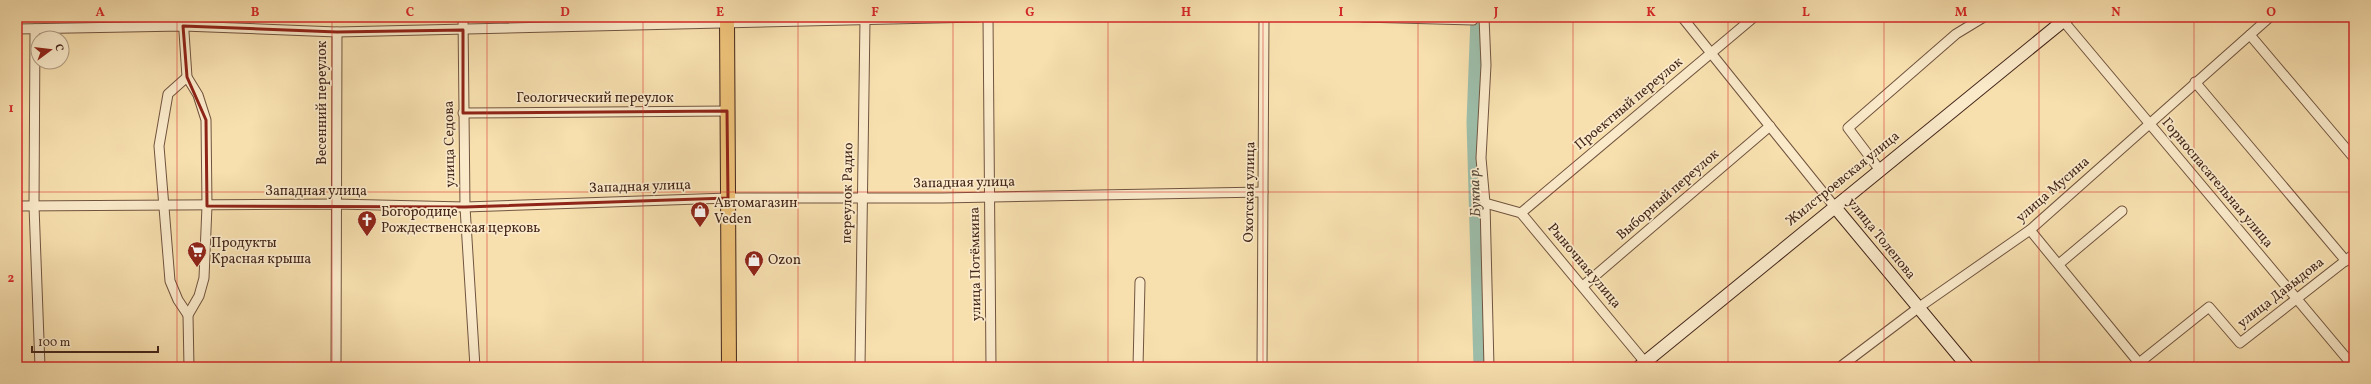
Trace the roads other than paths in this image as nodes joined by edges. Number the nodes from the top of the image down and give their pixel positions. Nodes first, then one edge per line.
1 (463, 17) edge
2 (978, 17) edge
3 (988, 17) edge
4 (1264, 17) edge
5 (1362, 17) edge
6 (1484, 17) edge
7 (1682, 17) edge
8 (1754, 17) edge
9 (1984, 17) edge
10 (2270, 17) edge
11 (2064, 18) edge
12 (727, 20) edge
13 (865, 20) junction
14 (1473, 20) dead end
15 (183, 21) edge
16 (17, 29) edge
17 (35, 29) junction
18 (463, 30) junction
19 (337, 32) junction
20 (2250, 35) junction
21 (1710, 54) junction
22 (187, 77) junction
23 (2195, 82) junction
24 (727, 111) junction
25 (463, 113) junction
26 (2149, 125) junction
27 (1770, 126) junction
28 (2354, 158) edge
29 (1879, 169) junction
30 (1264, 192) junction
31 (989, 197) junction
32 (728, 198) junction
33 (862, 198) junction
34 (1485, 203) junction
35 (336, 204) junction
36 (17, 206) edge
37 (34, 206) junction
38 (164, 206) junction
39 (207, 206) junction
40 (1834, 206) junction
41 (465, 207) junction
42 (2122, 211) dead end
43 (1521, 213) junction
44 (2030, 230) junction
45 (2354, 254) edge
46 (2346, 261) junction
47 (2059, 264) junction
48 (1140, 282) dead end
49 (1583, 286) junction
50 (2298, 300) junction
51 (1918, 308) junction
52 (188, 315) junction
53 (2350, 353) edge
54 (1644, 365) edge
55 (2136, 365) edge
56 (40, 367) edge
57 (189, 367) edge
58 (336, 367) edge
59 (475, 367) edge
60 (729, 367) edge
61 (860, 367) edge
62 (991, 367) edge
63 (1138, 367) edge
64 (1262, 367) edge
65 (1489, 367) edge
66 (1840, 367) edge
67 (1968, 367) edge
68 (2354, 367) edge

1 - 18 street, улица Седова
2 - 13 street
3 - 31 street, улица Потёмкина
4 - 30 street, Охотская улица
5 - 14 street
6 - 34 street
7 - 21 street, улица Толепова
8 - 21 street, Проектный переулок
9 - 29 street
10 - 20 street, улица Мусина
11 - 26 street, Горноспасательная улица
11 - 29 street, Жилстроевская улица
12 - 13 street
12 - 18 street
12 - 24 main road
13 - 33 street, переулок Радио
15 - 17 street
15 - 19 street
15 - 22 street
16 - 17 street
17 - 37 street
18 - 19 street
18 - 25 street, улица Седова
19 - 35 street, Весенний переулок
20 - 23 street, улица Мусина
20 - 28 street
21 - 27 street, улица Толепова
21 - 43 street, Проектный переулок
22 - 38 street
22 - 39 street
23 - 26 street, улица Мусина
23 - 46 street
24 - 25 street, Геологический переулок
24 - 32 main road
25 - 41 street, улица Седова
26 - 44 street, улица Мусина
26 - 50 street, Горноспасательная улица
27 - 40 street, улица Толепова
27 - 49 street, Выборный переулок
29 - 40 street, Жилстроевская улица
30 - 31 street, Западная улица
30 - 64 street, Охотская улица
31 - 33 street, Западная улица
31 - 62 street, улица Потёмкина
32 - 33 street, Западная улица
32 - 41 street, Западная улица
32 - 60 main road
33 - 61 street, переулок Радио
34 - 43 street
34 - 65 street
35 - 39 street, Западная улица
35 - 41 street, Западная улица
35 - 58 street, Весенний переулок
36 - 37 street, Западная улица
37 - 38 street, Западная улица
37 - 56 street
38 - 39 street, Западная улица
38 - 52 street
39 - 52 street
40 - 51 street, улица Толепова
40 - 54 street, Жилстроевская улица
41 - 59 street, улица Седова
42 - 47 street
43 - 49 street, Рыночная улица
44 - 47 street, улица Давыдова
44 - 51 street, улица Мусина
45 - 46 street, улица Давыдова
46 - 50 street, улица Давыдова
47 - 55 street, улица Давыдова
48 - 63 street
49 - 54 street, Рыночная улица
50 - 53 street, Горноспасательная улица
50 - 55 street, улица Давыдова
51 - 66 street, улица Мусина
51 - 67 street, улица Толепова
52 - 57 street
53 - 68 street, Горноспасательная улица

